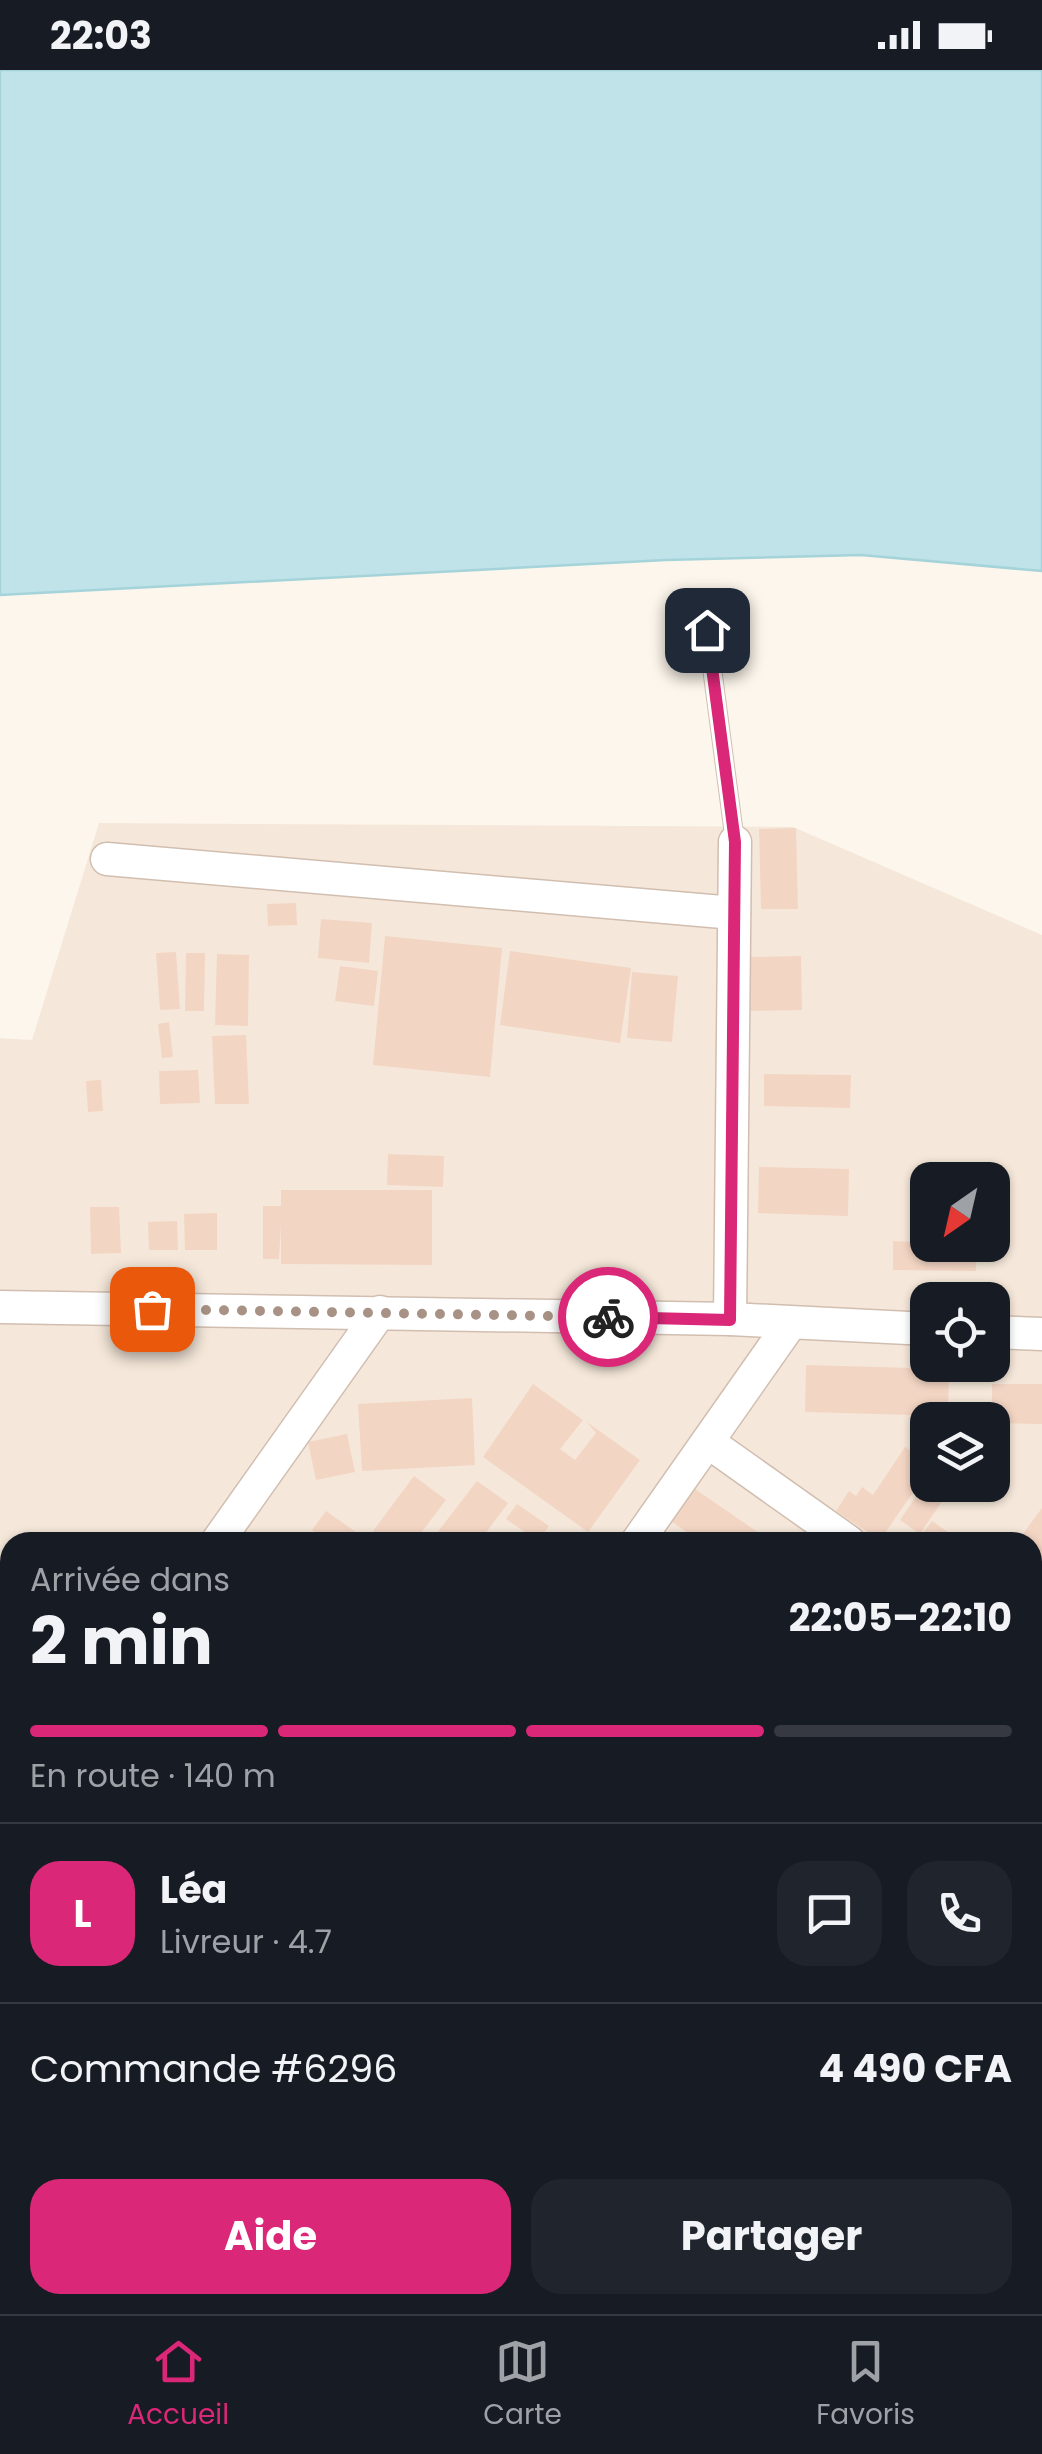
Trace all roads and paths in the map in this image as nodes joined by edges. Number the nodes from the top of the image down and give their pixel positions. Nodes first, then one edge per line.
1 (707, 630) dead end
2 (735, 842) joint
3 (108, 859) dead end
4 (734, 914) junction
5 (0, 1307) edge
6 (380, 1312) junction
7 (730, 1320) junction
8 (790, 1324) junction
9 (910, 1328) edge
10 (1010, 1333) edge
11 (1042, 1334) edge
12 (708, 1442) junction
13 (224, 1532) edge
14 (644, 1532) edge
15 (835, 1532) edge

1 - 2 lane
2 - 4 street
3 - 4 street
4 - 7 street
5 - 6 street
6 - 7 street
6 - 13 street
7 - 8 street
8 - 9 street
8 - 12 street
10 - 11 street
12 - 14 street
12 - 15 street

